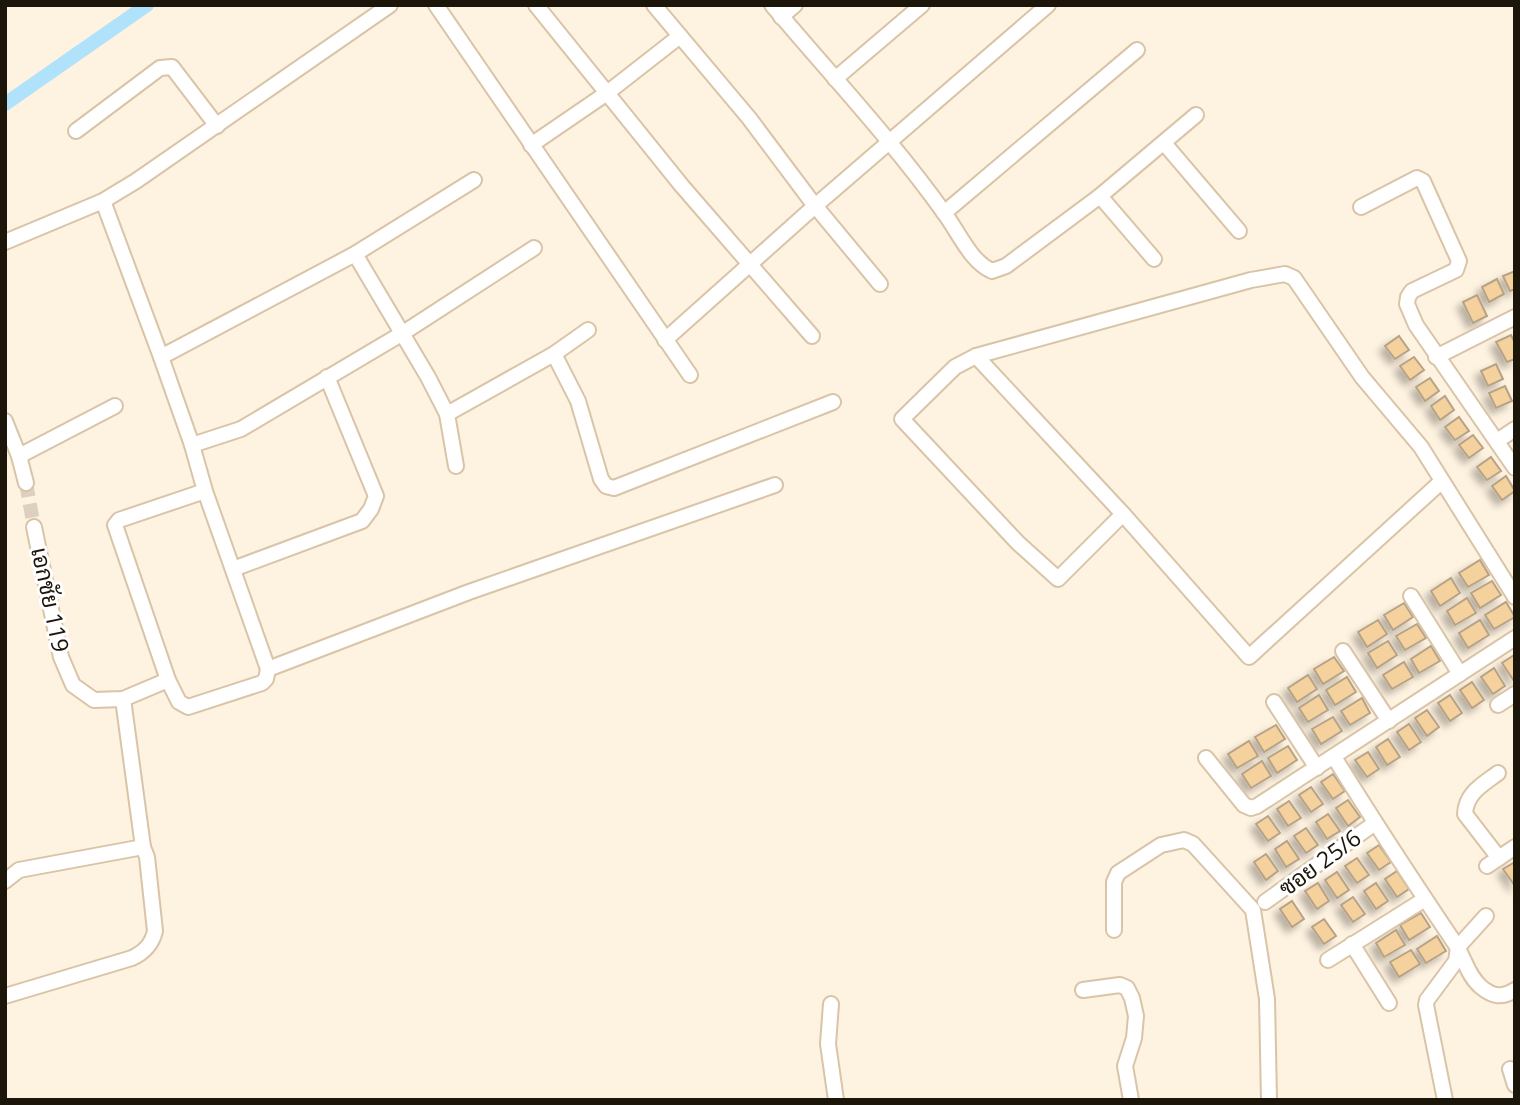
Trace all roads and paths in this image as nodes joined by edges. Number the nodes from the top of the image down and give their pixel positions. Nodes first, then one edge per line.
1 (390, 5) edge
2 (436, 5) edge
3 (536, 5) edge
4 (654, 5) edge
5 (795, 5) edge
6 (922, 5) edge
7 (1048, 5) edge
8 (776, 11) edge
9 (680, 36) junction
10 (1137, 50) dead end
11 (835, 79) junction
12 (607, 93) junction
13 (1196, 116) dead end
14 (217, 126) junction
15 (76, 131) dead end
16 (889, 142) junction
17 (1164, 143) junction
18 (531, 145) junction
19 (474, 180) dead end
20 (1100, 196) junction
21 (103, 201) junction
22 (815, 206) junction
23 (1361, 206) dead end
24 (944, 213) junction
25 (1239, 231) dead end
26 (5, 242) edge
27 (534, 248) dead end
28 (355, 254) junction
29 (1154, 259) dead end
30 (749, 266) junction
31 (880, 284) dead end
32 (1515, 317) edge
33 (588, 330) dead end
34 (402, 333) junction
35 (812, 337) dead end
36 (665, 340) junction
37 (554, 354) junction
38 (976, 356) junction
39 (161, 357) junction
40 (1436, 357) junction
41 (691, 375) dead end
42 (327, 377) junction
43 (833, 402) dead end
44 (115, 407) dead end
45 (447, 414) junction
46 (5, 421) edge
47 (1515, 429) edge
48 (1497, 440) junction
49 (192, 445) junction
50 (19, 456) junction
51 (456, 466) dead end
52 (1515, 468) edge
53 (1442, 481) junction
54 (26, 483) tunnel mouth
55 (775, 485) dead end
56 (205, 491) junction
57 (1123, 514) junction
58 (34, 527) tunnel mouth
59 (233, 569) junction
60 (1411, 596) dead end
61 (1515, 597) edge
62 (1515, 638) edge
63 (1343, 651) dead end
64 (268, 669) junction
65 (1460, 674) junction
66 (168, 680) junction
67 (1515, 694) edge
68 (123, 699) junction
69 (1273, 702) dead end
70 (1498, 705) dead end
71 (1389, 721) junction
72 (1334, 757) junction
73 (1206, 758) dead end
74 (1317, 768) junction
75 (1499, 773) dead end
76 (1375, 823) junction
77 (143, 847) junction
78 (1515, 847) edge
79 (5, 881) edge
80 (1425, 899) junction
81 (1265, 902) dead end
82 (1486, 916) dead end
83 (1114, 930) dead end
84 (1352, 944) junction
85 (1458, 947) junction
86 (1328, 960) dead end
87 (1083, 990) dead end
88 (1515, 990) edge
89 (5, 996) edge
90 (1389, 1003) dead end
91 (831, 1004) dead end
92 (1510, 1069) dead end
93 (1515, 1086) edge
94 (836, 1100) edge
95 (1131, 1100) edge
96 (1269, 1100) edge
97 (1444, 1100) edge

1 - 14 street
2 - 18 street
3 - 12 street
4 - 9 street
5 - 8 street
6 - 11 street
7 - 16 street
8 - 11 street
9 - 12 street
9 - 22 street
10 - 24 street
11 - 16 street
12 - 18 street
12 - 30 street
13 - 17 street
14 - 15 street
14 - 21 street
16 - 22 street
16 - 24 street
17 - 20 street
17 - 25 street
18 - 36 street
19 - 28 street
20 - 24 street
20 - 29 street
21 - 26 street
21 - 39 street
22 - 30 street
22 - 31 street
23 - 40 street
27 - 34 street
28 - 34 street
28 - 39 street
30 - 35 street
30 - 36 street
32 - 40 street
33 - 37 street
34 - 42 street
34 - 45 street
36 - 41 street
37 - 43 street
37 - 45 street
38 - 53 street
38 - 57 street
38 - 57 street
39 - 49 street
40 - 48 street
42 - 49 street
42 - 59 street
44 - 50 street
45 - 51 street
46 - 50 street
47 - 48 street
48 - 52 street
49 - 56 street
50 - 54 street
53 - 57 street
53 - 61 street
55 - 64 street
56 - 59 street
56 - 66 street
58 - 68 street, เอกชัย 119
59 - 64 street
60 - 65 street
62 - 65 street
63 - 71 street
64 - 66 street
65 - 71 street
66 - 68 street
67 - 70 street
68 - 77 street
69 - 74 street
71 - 72 street
72 - 74 street
72 - 76 street
73 - 74 street
75 - 78 street
76 - 80 street
76 - 81 street, ซอย 25/6
77 - 79 street
77 - 89 street
80 - 84 street
80 - 85 street
82 - 85 street
83 - 96 street
84 - 86 street
84 - 90 street
85 - 88 street
85 - 97 street
87 - 95 street
91 - 94 street
92 - 93 street

